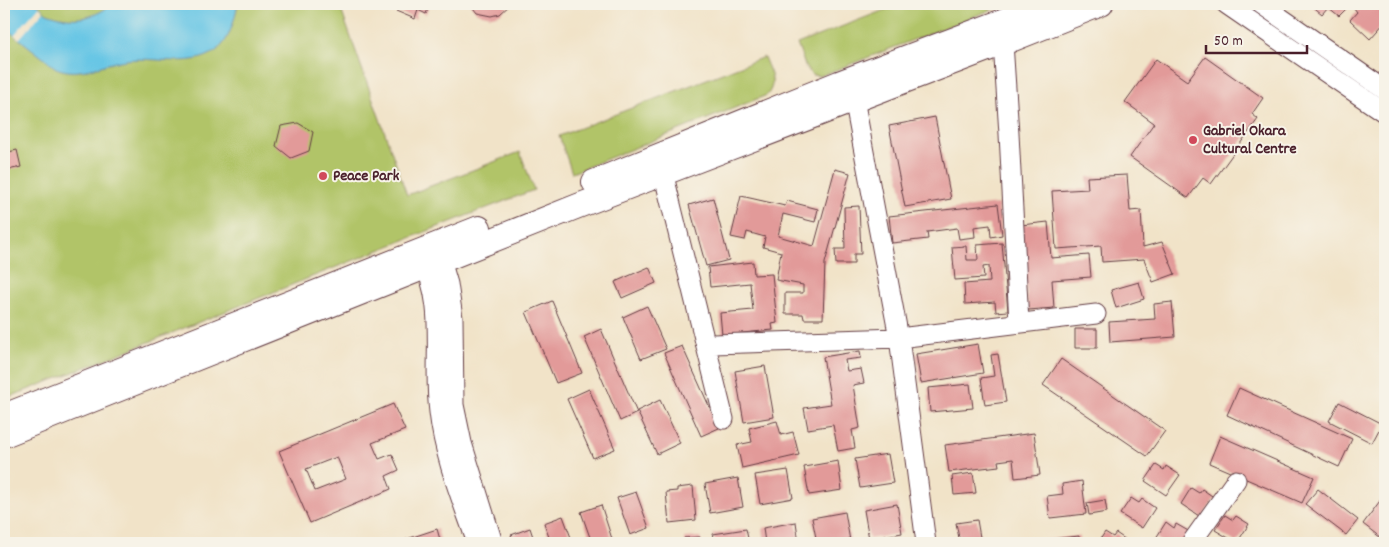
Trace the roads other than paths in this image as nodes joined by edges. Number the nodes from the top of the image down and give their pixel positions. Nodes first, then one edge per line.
1 (1048, 4) edge
2 (1101, 4) edge
3 (1226, 4) edge
4 (1261, 4) edge
5 (1003, 43) junction
6 (1385, 90) edge
7 (854, 99) junction
8 (1385, 113) edge
9 (661, 164) junction
10 (431, 256) junction
11 (1096, 314) dead end
12 (1019, 323) junction
13 (899, 338) junction
14 (705, 343) junction
15 (4, 416) edge
16 (724, 419) dead end
17 (4, 435) edge
18 (1236, 480) dead end
19 (477, 543) edge
20 (493, 543) edge
21 (923, 543) edge
22 (1191, 543) edge

1 - 9 main road
2 - 5 main road
3 - 8 street
4 - 6 street
5 - 7 main road
5 - 12 street
7 - 9 main road
7 - 13 street
9 - 10 main road
9 - 14 street
10 - 15 main road
10 - 17 main road
10 - 19 street
10 - 20 street
11 - 12 street
12 - 13 street
13 - 14 street
13 - 21 street
14 - 16 street
18 - 22 street

